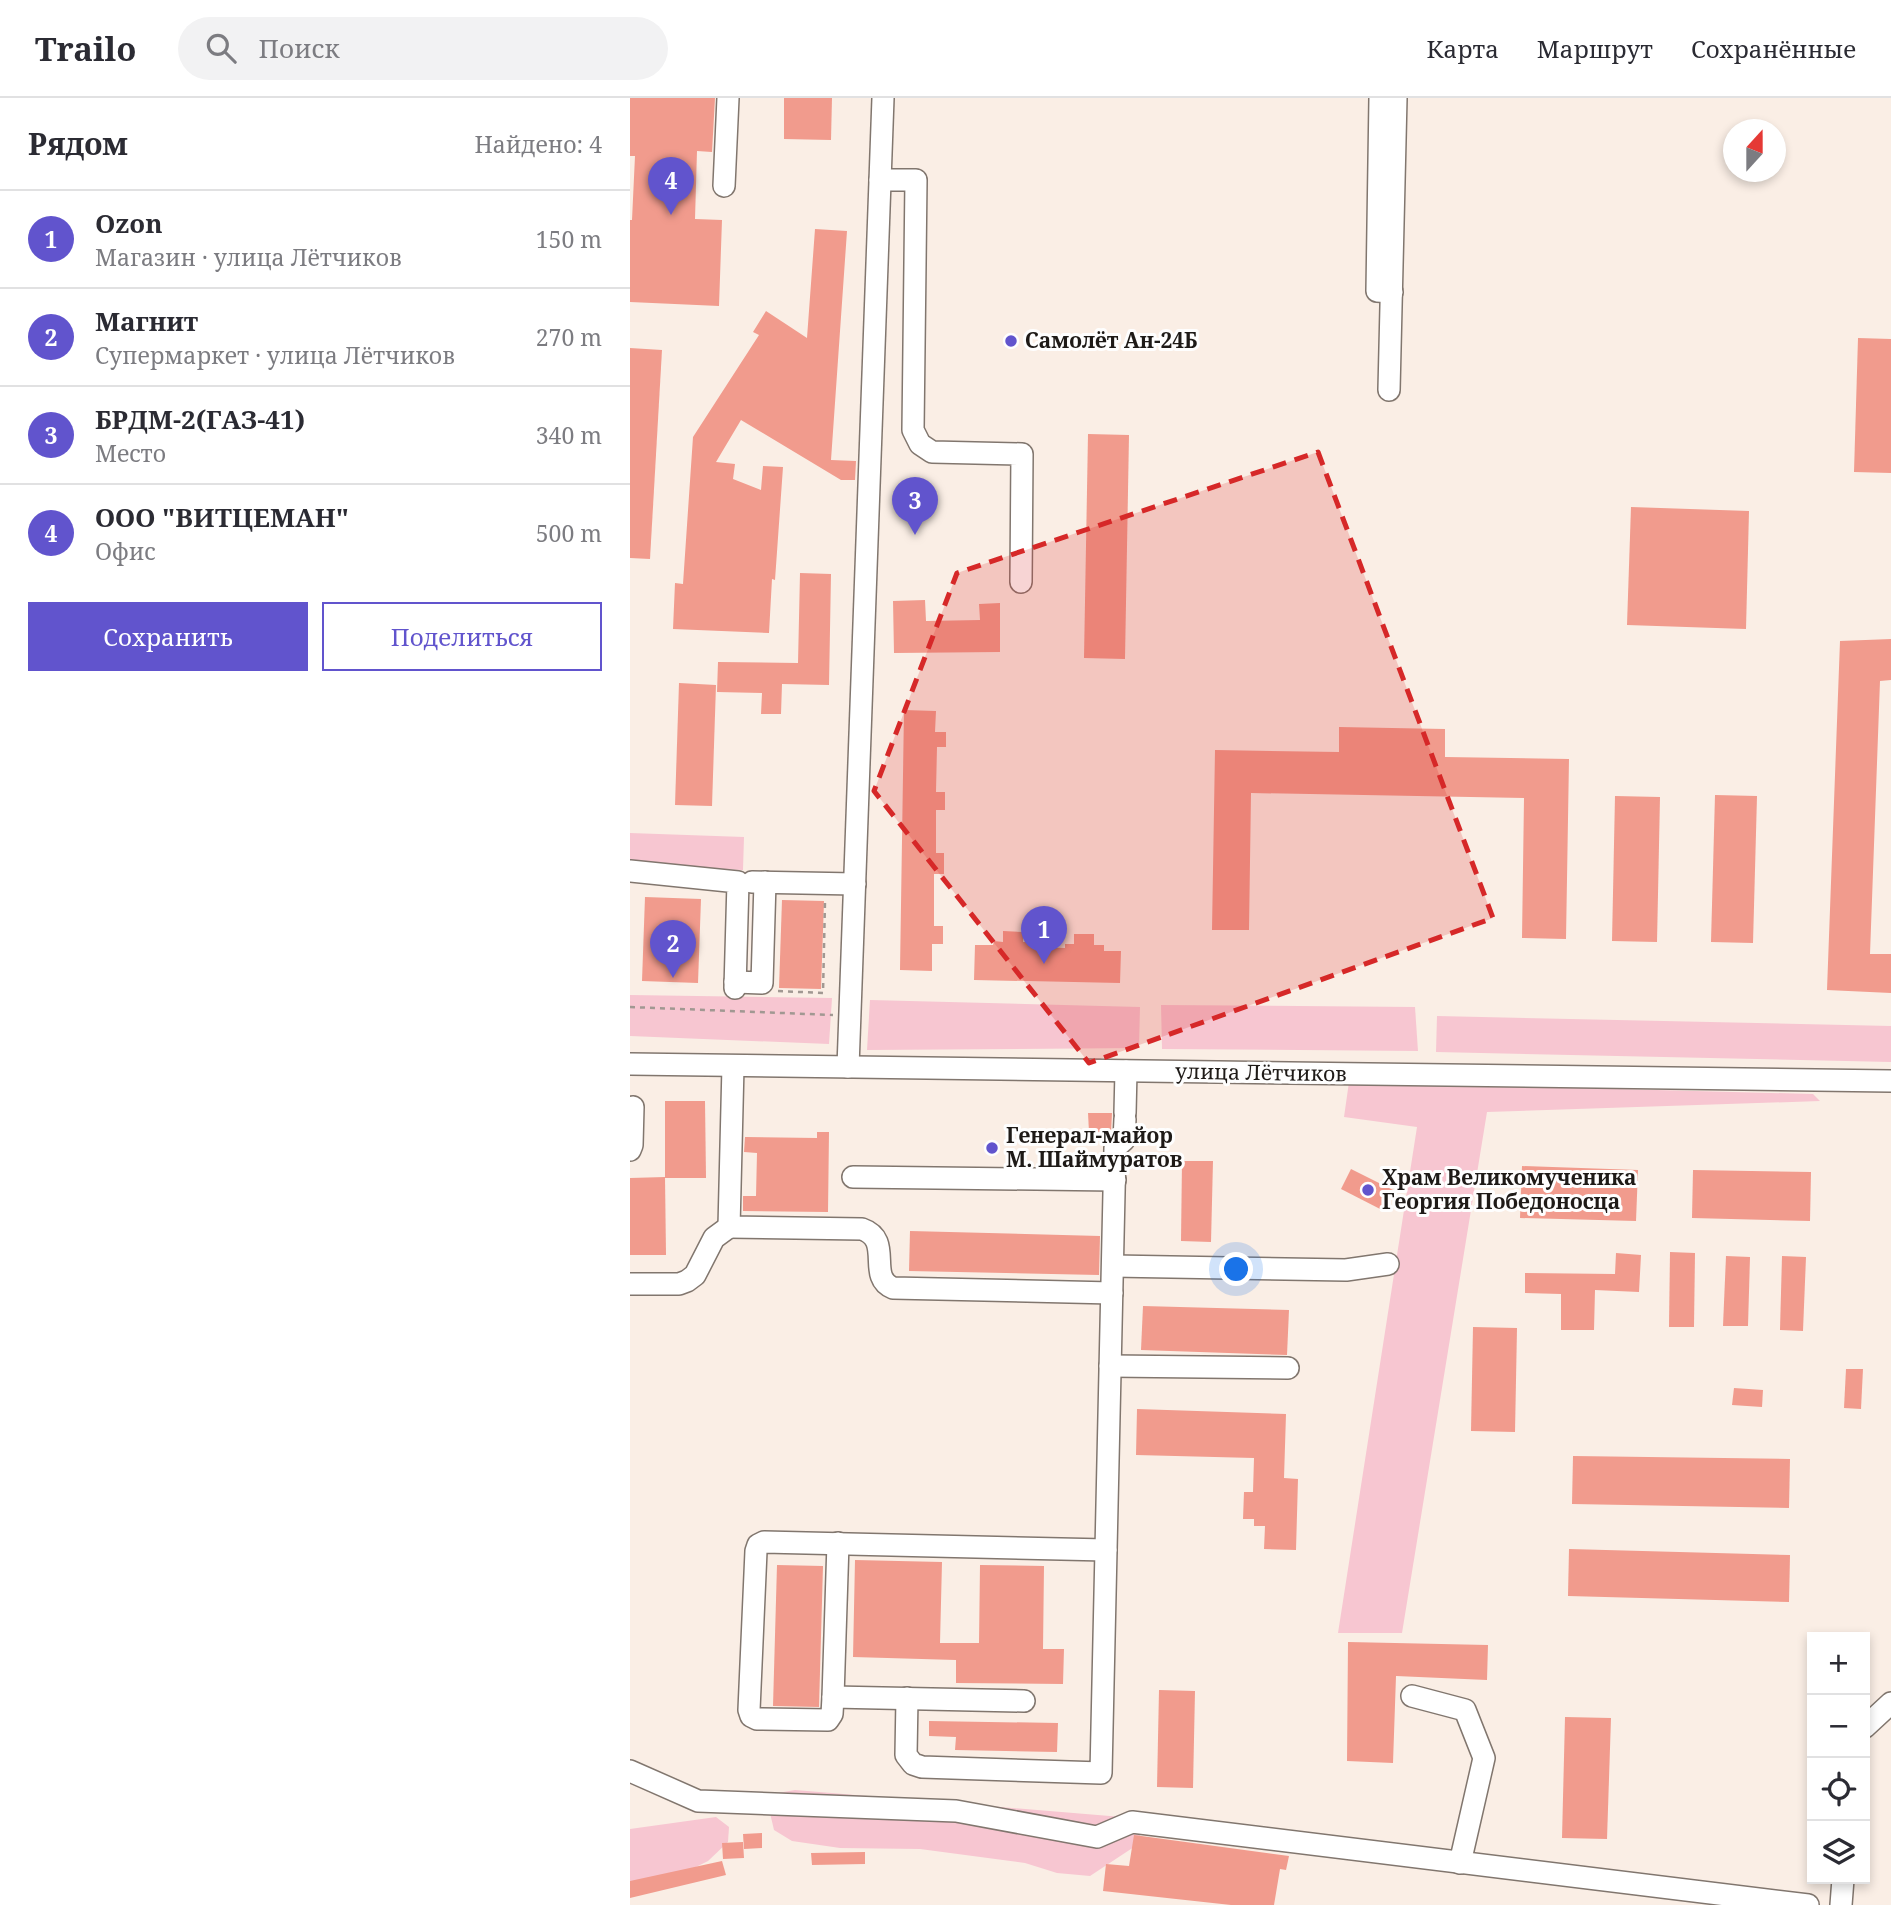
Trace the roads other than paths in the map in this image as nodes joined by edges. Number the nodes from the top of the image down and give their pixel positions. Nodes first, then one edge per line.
1 (728, 98) edge
2 (883, 98) edge
3 (1380, 98) edge
4 (1396, 98) edge
5 (880, 180) junction
6 (724, 186) dead end
7 (1392, 292) junction
8 (1389, 390) dead end
9 (1021, 582) dead end
10 (630, 871) edge
11 (738, 882) junction
12 (765, 882) junction
13 (855, 884) junction
14 (630, 1064) edge
15 (733, 1066) junction
16 (848, 1067) junction
17 (1126, 1071) junction
18 (1891, 1081) edge
19 (633, 1107) dead end
20 (630, 1150) edge
21 (853, 1177) dead end
22 (1115, 1180) junction
23 (729, 1227) junction
24 (1388, 1264) dead end
25 (1113, 1266) junction
26 (630, 1284) edge
27 (1112, 1293) junction
28 (1110, 1366) junction
29 (1288, 1368) dead end
30 (838, 1543) junction
31 (1106, 1550) junction
32 (833, 1696) junction
33 (1412, 1696) dead end
34 (907, 1698) junction
35 (1024, 1700) dead end
36 (1891, 1703) edge
37 (1870, 1722) edge
38 (630, 1771) edge
39 (1460, 1863) junction
40 (1843, 1884) edge
41 (1808, 1905) edge
42 (1841, 1905) edge

1 - 6 street
2 - 5 street
3 - 7 street
4 - 7 street
5 - 9 street
5 - 13 street
7 - 8 street
10 - 11 street
11 - 12 street
11 - 12 street
12 - 13 street
13 - 16 street
14 - 15 street, улица Лётчиков
15 - 16 street, улица Лётчиков
15 - 23 street
16 - 17 street, улица Лётчиков
17 - 18 street, улица Лётчиков
17 - 22 street
19 - 20 street
21 - 22 street
22 - 25 street
23 - 26 street
23 - 27 street
24 - 25 street
25 - 27 street
27 - 28 street
28 - 29 street
28 - 31 street
30 - 31 street
30 - 32 street
30 - 32 street
31 - 34 street
32 - 34 street
33 - 39 street
34 - 35 street
36 - 37 street
38 - 39 street
39 - 41 street
40 - 42 street

